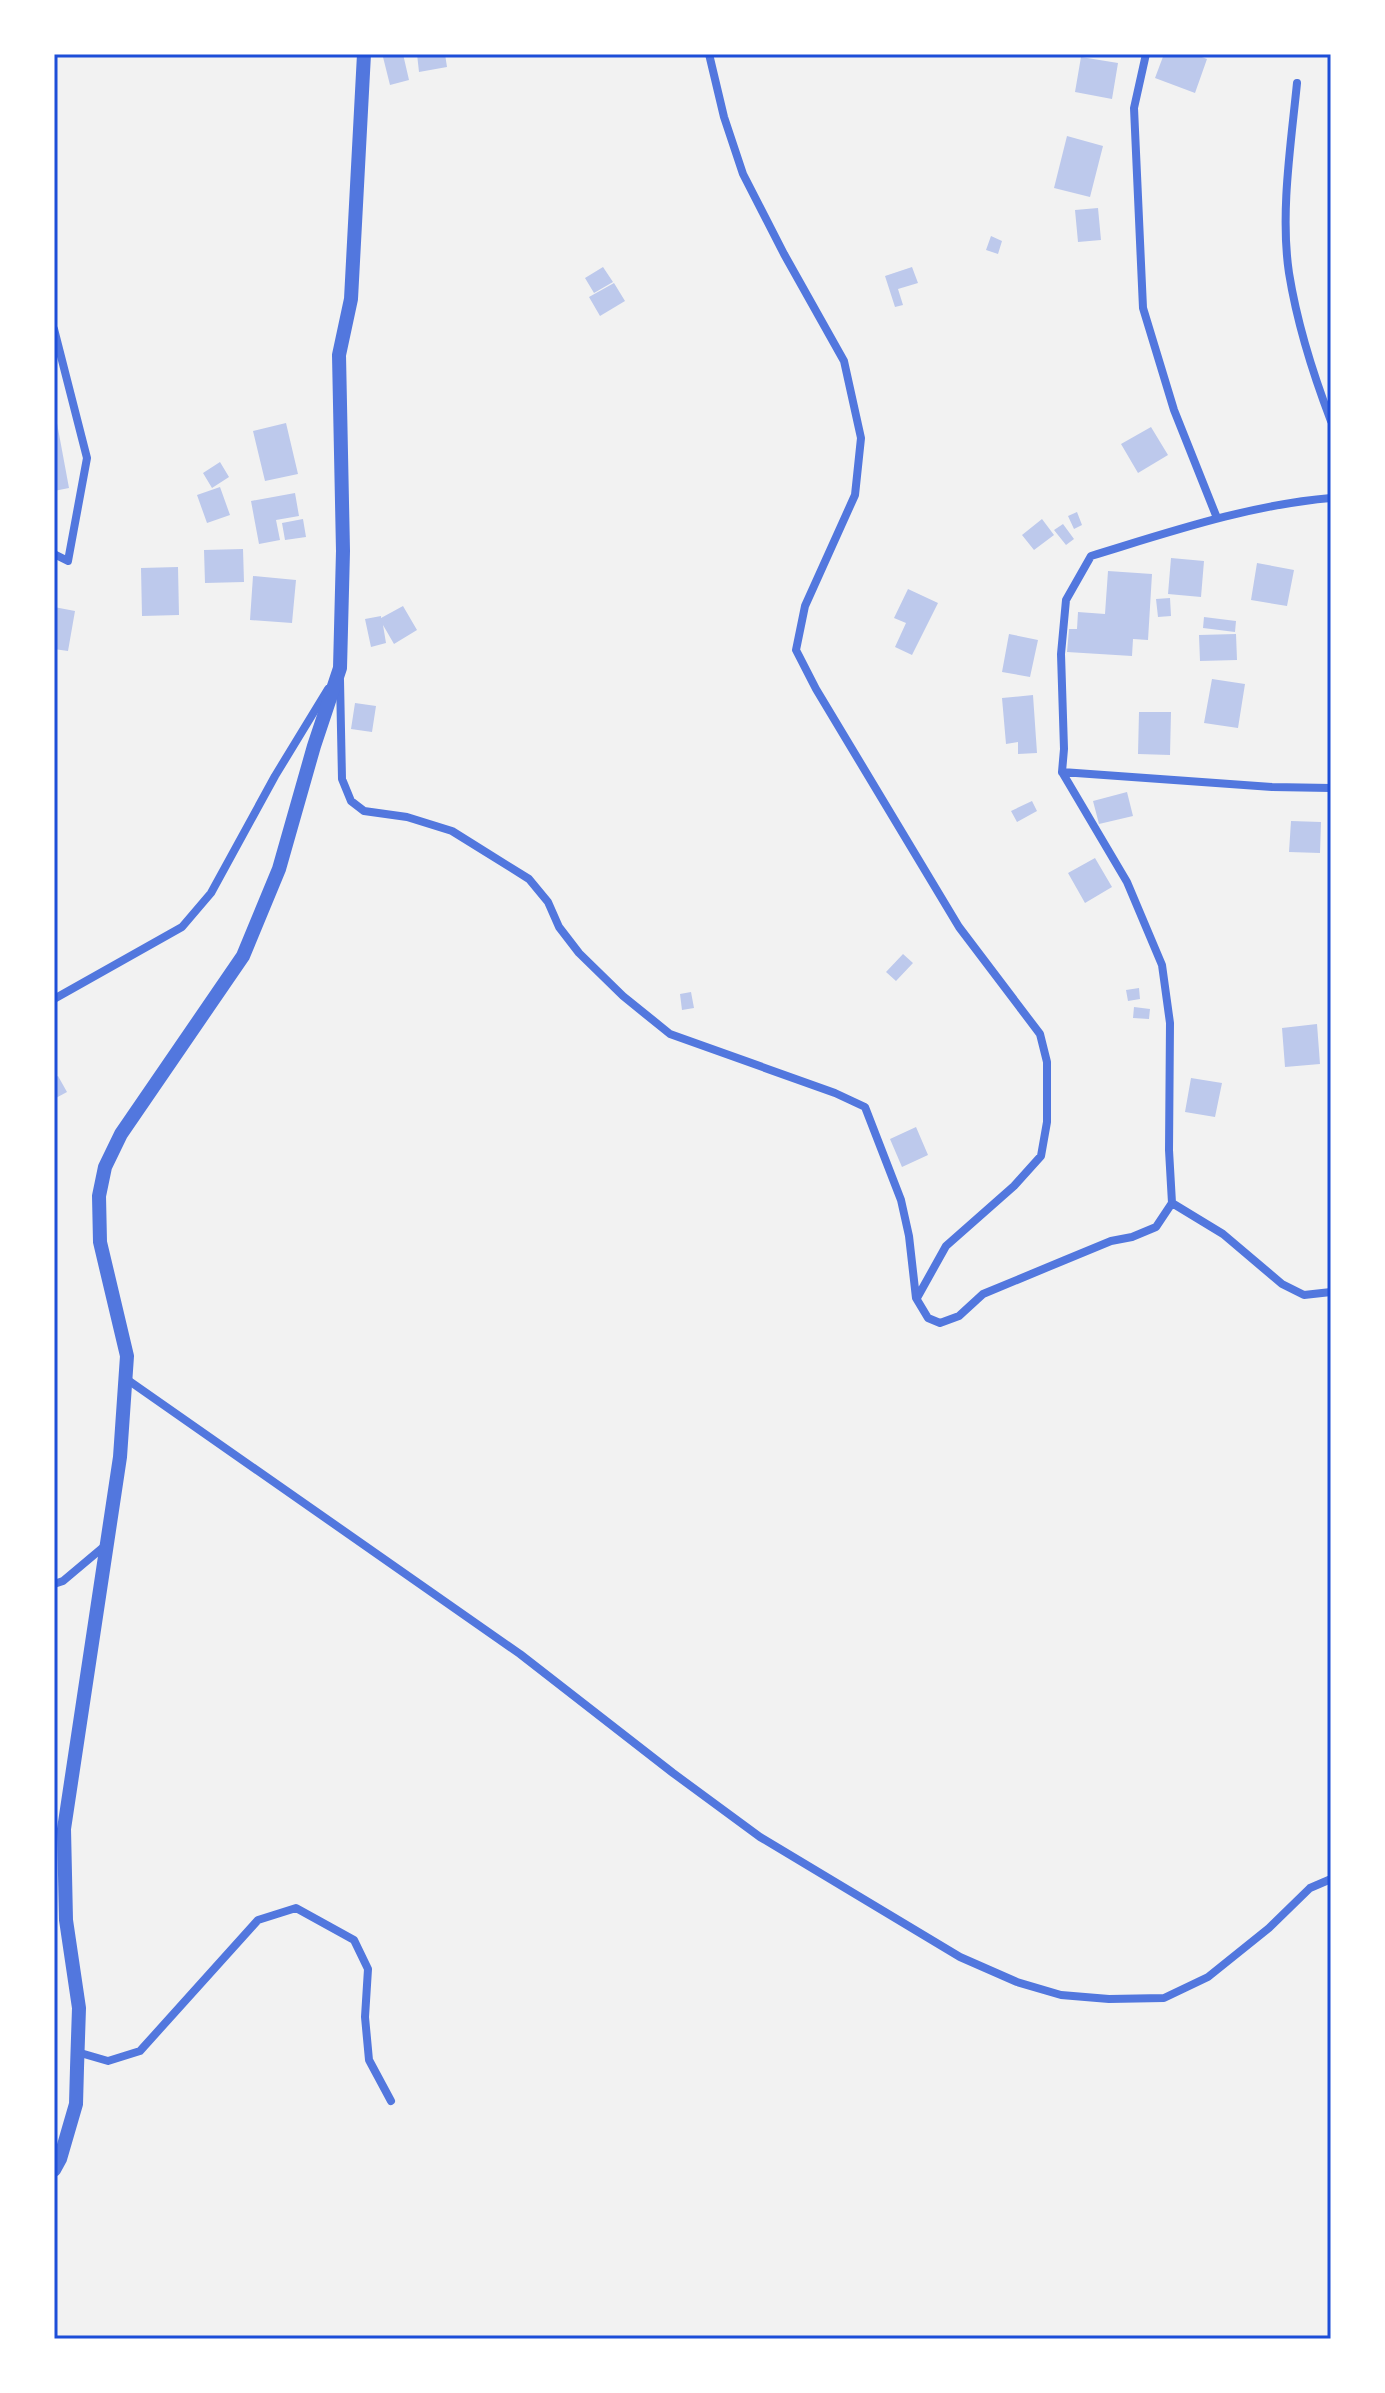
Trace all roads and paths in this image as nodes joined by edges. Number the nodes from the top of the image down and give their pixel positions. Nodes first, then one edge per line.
1 (364, 54) edge
2 (709, 54) edge
3 (1146, 54) edge
4 (1297, 83) dead end
5 (54, 329) edge
6 (1331, 421) edge
7 (1331, 498) edge
8 (1217, 518) junction
9 (54, 554) edge
10 (340, 668) junction
11 (1062, 772) junction
12 (1331, 788) edge
13 (54, 999) edge
14 (1172, 1203) junction
15 (1331, 1292) edge
16 (916, 1298) junction
17 (124, 1378) junction
18 (107, 1543) junction
19 (54, 1584) edge
20 (1331, 1879) edge
21 (60, 1922) edge
22 (77, 2052) junction
23 (391, 2101) dead end
24 (54, 2170) edge

1 - 10 street
2 - 16 street
3 - 8 street
4 - 6 street
5 - 9 street
7 - 8 street
8 - 11 street
10 - 13 street
10 - 16 street
10 - 17 street
11 - 12 street
11 - 14 street
14 - 15 street
14 - 16 street
17 - 18 street
17 - 20 street
18 - 19 street
18 - 21 street
21 - 22 street
22 - 23 street
22 - 24 street

